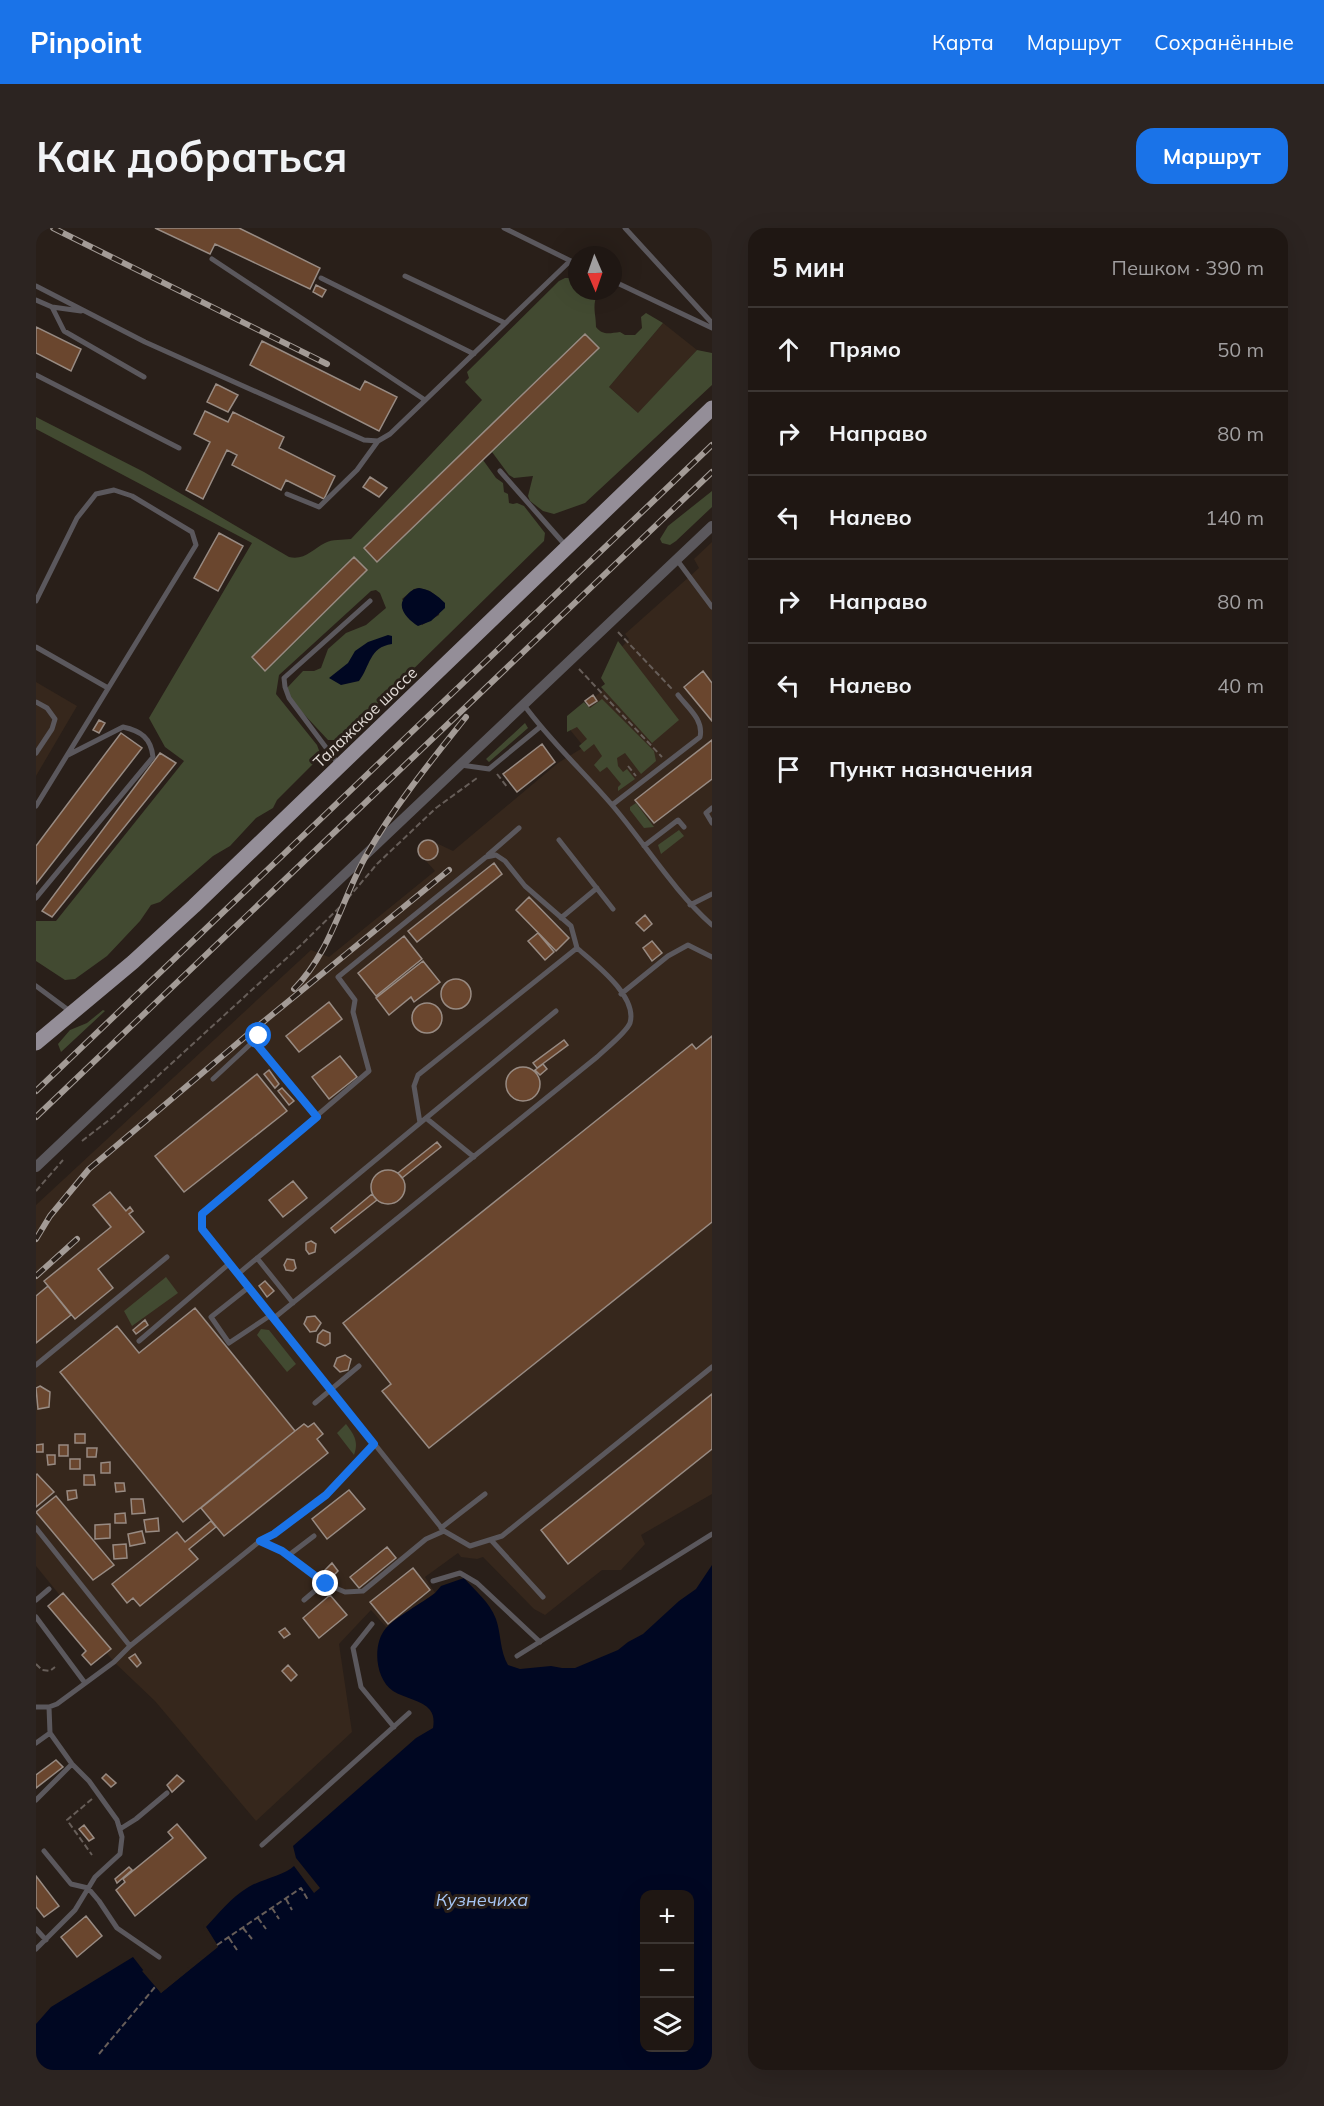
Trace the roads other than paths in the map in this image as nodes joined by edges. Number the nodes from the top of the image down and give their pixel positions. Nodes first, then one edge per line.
1 (504, 228) edge
2 (626, 228) edge
3 (212, 259) dead end
4 (568, 260) edge
5 (568, 263) edge
6 (405, 276) dead end
7 (321, 278) dead end
8 (622, 285) edge
9 (36, 286) edge
10 (36, 300) edge
11 (52, 307) junction
12 (85, 312) junction
13 (505, 323) junction
14 (712, 323) edge
15 (712, 327) edge
16 (474, 354) junction
17 (36, 375) edge
18 (144, 377) dead end
19 (425, 400) junction
20 (712, 408) edge
21 (378, 441) junction
22 (179, 448) dead end
23 (500, 471) dead end
24 (287, 494) dead end
25 (712, 526) edge
26 (567, 547) junction
27 (677, 560) junction
28 (36, 601) edge
29 (370, 601) dead end
30 (712, 607) edge
31 (36, 647) edge
32 (108, 688) junction
33 (678, 695) road end
34 (36, 702) edge
35 (524, 705) junction
36 (540, 727) junction
37 (36, 753) edge
38 (68, 755) junction
39 (461, 765) junction
40 (340, 766) junction
41 (612, 805) junction
42 (36, 806) edge
43 (712, 808) edge
44 (712, 823) edge
45 (684, 827) dead end
46 (519, 828) dead end
47 (559, 840) dead end
48 (644, 846) junction
49 (486, 857) junction
50 (597, 888) junction
51 (712, 894) edge
52 (36, 898) edge
53 (690, 905) junction
54 (613, 909) dead end
55 (561, 918) junction
56 (712, 925) edge
57 (577, 948) junction
58 (712, 957) edge
59 (36, 986) edge
60 (621, 994) junction
61 (556, 1011) dead end
62 (73, 1014) junction
63 (259, 1036) dead end
64 (254, 1041) junction
65 (36, 1043) edge
66 (213, 1079) dead end
67 (317, 1117) junction
68 (426, 1118) junction
69 (420, 1123) junction
70 (474, 1157) junction
71 (36, 1167) edge
72 (167, 1257) dead end
73 (258, 1258) junction
74 (230, 1263) junction
75 (238, 1274) junction
76 (249, 1287) junction
77 (292, 1303) junction
78 (272, 1317) junction
79 (139, 1341) dead end
80 (36, 1365) edge
81 (359, 1366) dead end
82 (712, 1367) edge
83 (330, 1389) junction
84 (315, 1403) dead end
85 (374, 1444) junction
86 (485, 1494) dead end
87 (36, 1528) edge
88 (442, 1529) junction
89 (712, 1534) edge
90 (314, 1536) dead end
91 (490, 1540) junction
92 (260, 1541) junction
93 (289, 1555) junction
94 (433, 1581) dead end
95 (324, 1582) junction
96 (49, 1589) dead end
97 (543, 1597) dead end
98 (36, 1600) edge
99 (304, 1600) dead end
100 (36, 1617) edge
101 (372, 1623) dead end
102 (540, 1642) junction
103 (130, 1646) junction
104 (517, 1656) dead end
105 (85, 1683) junction
106 (36, 1707) edge
107 (49, 1707) junction
108 (409, 1713) dead end
109 (394, 1727) junction
110 (50, 1733) junction
111 (36, 1743) edge
112 (72, 1764) junction
113 (167, 1793) dead end
114 (36, 1800) edge
115 (120, 1829) junction
116 (262, 1845) dead end
117 (44, 1851) dead end
118 (88, 1888) junction
119 (36, 1929) edge
120 (46, 1940) junction
121 (36, 1949) edge
122 (159, 1957) dead end

1 - 4 lane
2 - 14 lane
3 - 19 lane
5 - 13 lane
6 - 13 lane
7 - 16 lane
8 - 15 lane
9 - 12 lane
10 - 11 lane
11 - 12 lane
11 - 18 lane
12 - 21 lane
13 - 16 lane
16 - 19 lane
17 - 22 lane
19 - 21 lane
20 - 26 main road, Талажское шоссе
21 - 24 lane
23 - 26 lane
25 - 27 street
26 - 40 main road, Талажское шоссе
27 - 30 lane
27 - 35 street
28 - 32 lane
29 - 40 lane
31 - 32 lane
32 - 38 lane
33 - 41 lane
34 - 37 lane
35 - 36 lane
35 - 39 street
36 - 39 lane
36 - 41 lane
38 - 42 lane
38 - 52 lane
39 - 71 street
40 - 62 main road, Талажское шоссе
41 - 48 lane
43 - 44 lane
45 - 48 lane
46 - 49 lane
47 - 50 lane
48 - 53 lane
49 - 55 lane
49 - 67 lane
50 - 54 lane
50 - 55 lane
51 - 53 lane
53 - 56 lane
55 - 57 lane
57 - 60 lane
57 - 69 lane
58 - 60 lane
59 - 62 lane
60 - 70 lane
61 - 68 lane
62 - 65 main road, Талажское шоссе
63 - 64 lane
64 - 66 lane
64 - 67 lane
67 - 74 lane
68 - 69 lane
68 - 70 lane
69 - 73 lane
70 - 77 lane
72 - 80 lane
73 - 75 lane
73 - 77 lane
74 - 75 lane
74 - 79 lane
75 - 76 lane
76 - 78 lane
76 - 78 lane
77 - 78 lane
78 - 83 lane
81 - 83 lane
82 - 91 lane
83 - 84 lane
83 - 85 lane
85 - 88 lane
85 - 92 lane
86 - 88 lane
87 - 103 lane
88 - 91 lane
88 - 95 lane
89 - 102 lane
90 - 93 lane
91 - 97 lane
92 - 93 lane
92 - 103 lane
93 - 95 lane
94 - 102 lane
95 - 99 lane
96 - 98 lane
100 - 105 lane
101 - 109 lane
102 - 104 lane
103 - 105 lane
105 - 107 lane
106 - 107 lane
107 - 110 lane
108 - 109 lane
109 - 116 lane
110 - 111 lane
110 - 112 lane
112 - 114 lane
112 - 115 lane
113 - 115 lane
115 - 118 lane
117 - 118 lane
118 - 120 lane
118 - 122 lane
119 - 120 lane
120 - 121 lane

